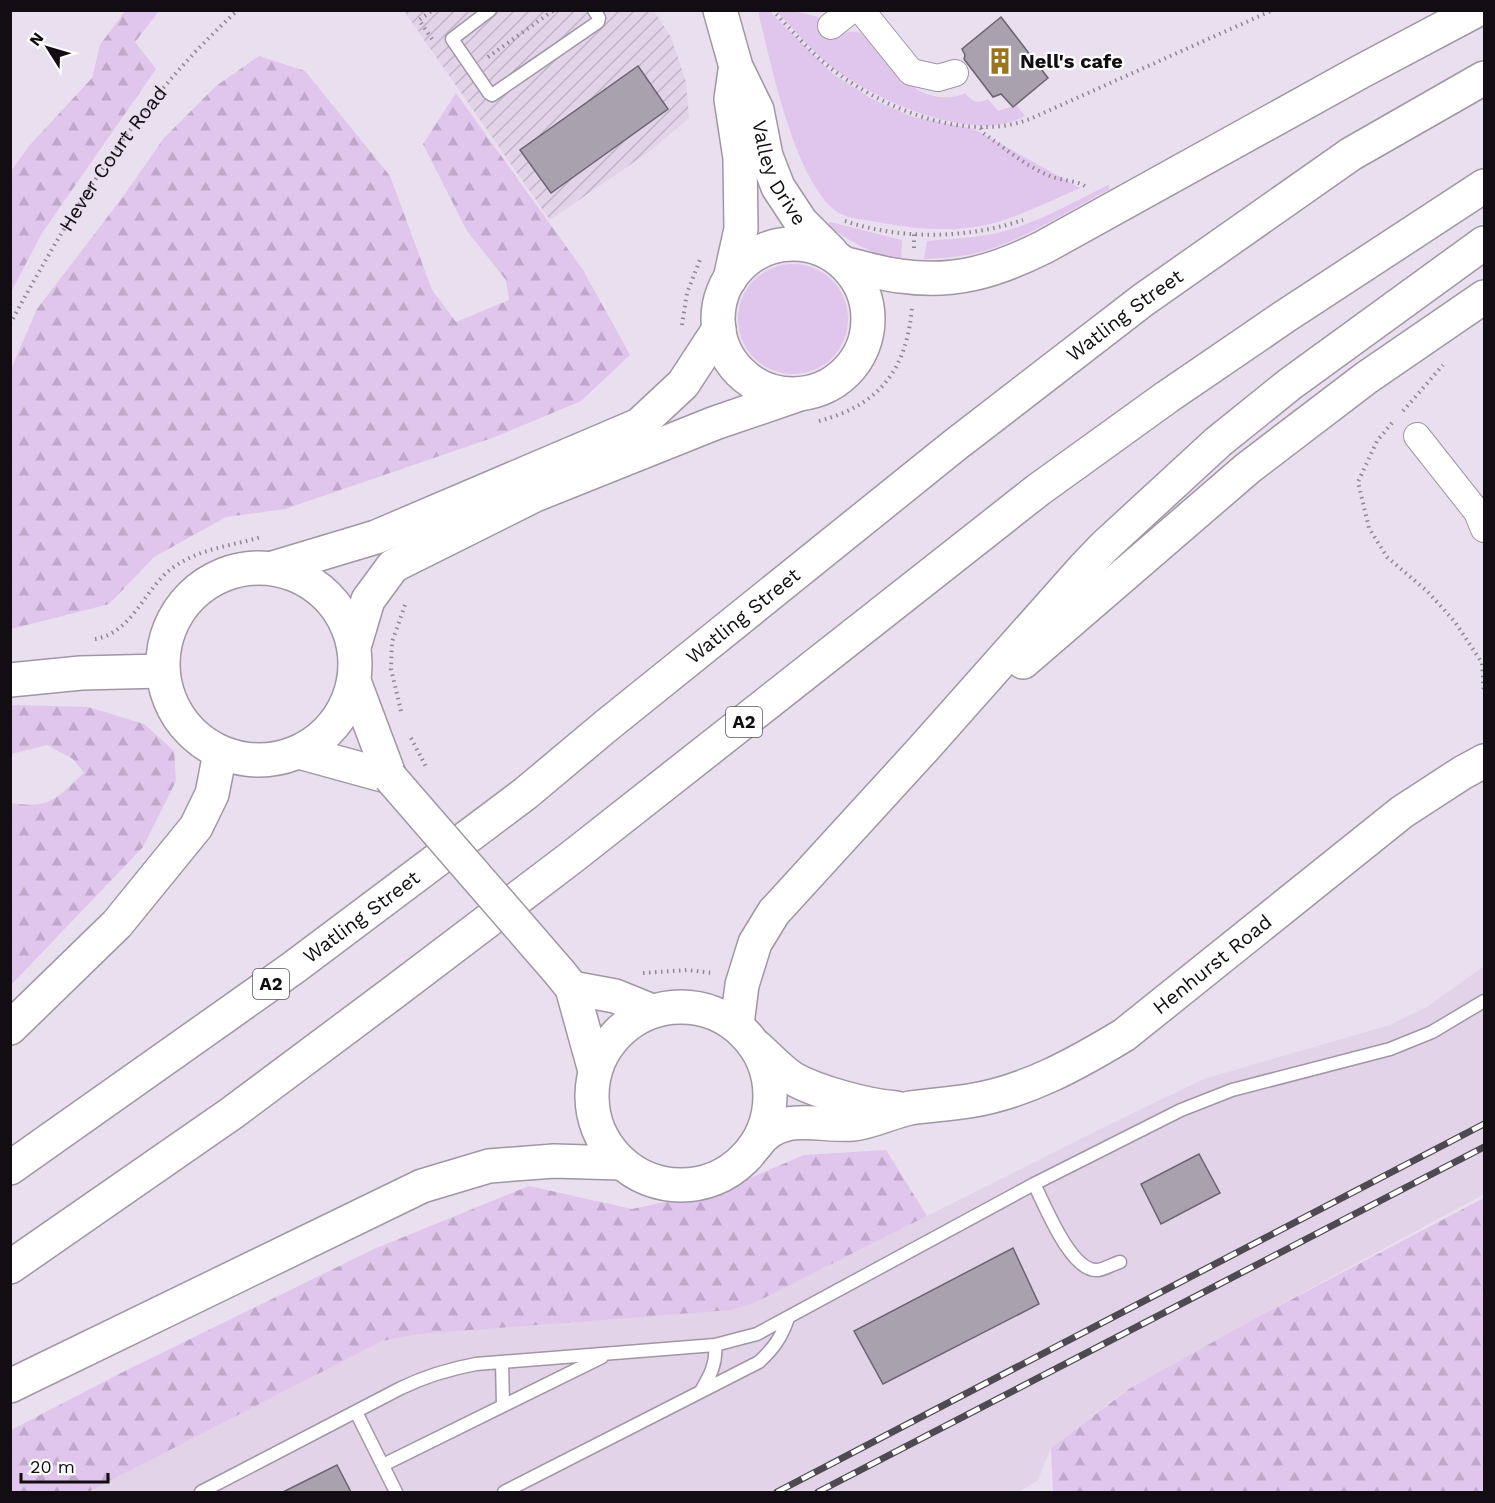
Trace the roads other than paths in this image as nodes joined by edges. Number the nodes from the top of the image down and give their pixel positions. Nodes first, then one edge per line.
1 (490, 10) edge
2 (594, 10) edge
3 (720, 10) edge
4 (861, 10) edge
5 (1477, 10) edge
6 (736, 66) junction
7 (955, 73) dead end
8 (1485, 78) edge
9 (1485, 186) edge
10 (1485, 243) edge
11 (846, 264) junction
12 (730, 279) junction
13 (1485, 297) edge
14 (719, 329) junction
15 (800, 394) junction
16 (1417, 436) dead end
17 (1485, 529) edge
18 (273, 568) junction
19 (354, 647) junction
20 (162, 671) junction
21 (10, 680) edge
22 (354, 681) junction
23 (925, 747) junction
24 (299, 752) junction
25 (220, 753) junction
26 (1485, 761) edge
27 (390, 777) junction
28 (566, 980) junction
29 (1485, 1001) edge
30 (652, 1011) junction
31 (10, 1028) edge
32 (746, 1034) junction
33 (595, 1071) junction
34 (910, 1108) junction
35 (756, 1145) junction
36 (621, 1163) junction
37 (10, 1168) edge
38 (1034, 1184) junction
39 (1120, 1262) dead end
40 (10, 1267) edge
41 (788, 1318) junction
42 (715, 1345) junction
43 (610, 1353) junction
44 (502, 1362) junction
45 (10, 1386) edge
46 (701, 1391) junction
47 (503, 1405) junction
48 (356, 1412) junction
49 (383, 1465) junction
50 (201, 1492) edge
51 (396, 1492) edge
52 (504, 1492) edge

1 - 2 lane
3 - 6 main road, Valley Drive
4 - 7 street
5 - 11 main road
6 - 11 main road, Valley Drive
6 - 12 main road, Valley Drive
8 - 37 main road, Watling Street / A2
9 - 40 main road, A2
10 - 23 main road
11 - 12 main road
11 - 15 main road
12 - 14 main road
13 - 23 main road
14 - 15 main road
14 - 18 main road
15 - 19 main road
16 - 17 street
18 - 19 main road
18 - 20 main road
19 - 22 main road
20 - 21 main road
20 - 25 main road
22 - 24 main road
22 - 27 main road
23 - 32 main road
24 - 25 main road
24 - 27 main road
25 - 31 main road
26 - 34 main road, Henhurst Road
27 - 28 main road, bridge
28 - 30 main road
28 - 33 main road
29 - 38 lane
30 - 32 main road, Henhurst Road
30 - 33 main road, Henhurst Road
32 - 34 main road, Henhurst Road
32 - 35 main road, Henhurst Road
33 - 36 main road, Henhurst Road
34 - 35 main road, Henhurst Road
35 - 36 main road, Henhurst Road
36 - 45 main road
38 - 39 lane
38 - 41 lane
41 - 42 lane
41 - 46 lane
42 - 43 lane
42 - 46 lane
43 - 44 lane
43 - 47 lane
44 - 47 lane
44 - 48 lane
46 - 52 lane
47 - 49 lane
48 - 49 lane
48 - 50 lane
49 - 51 lane

